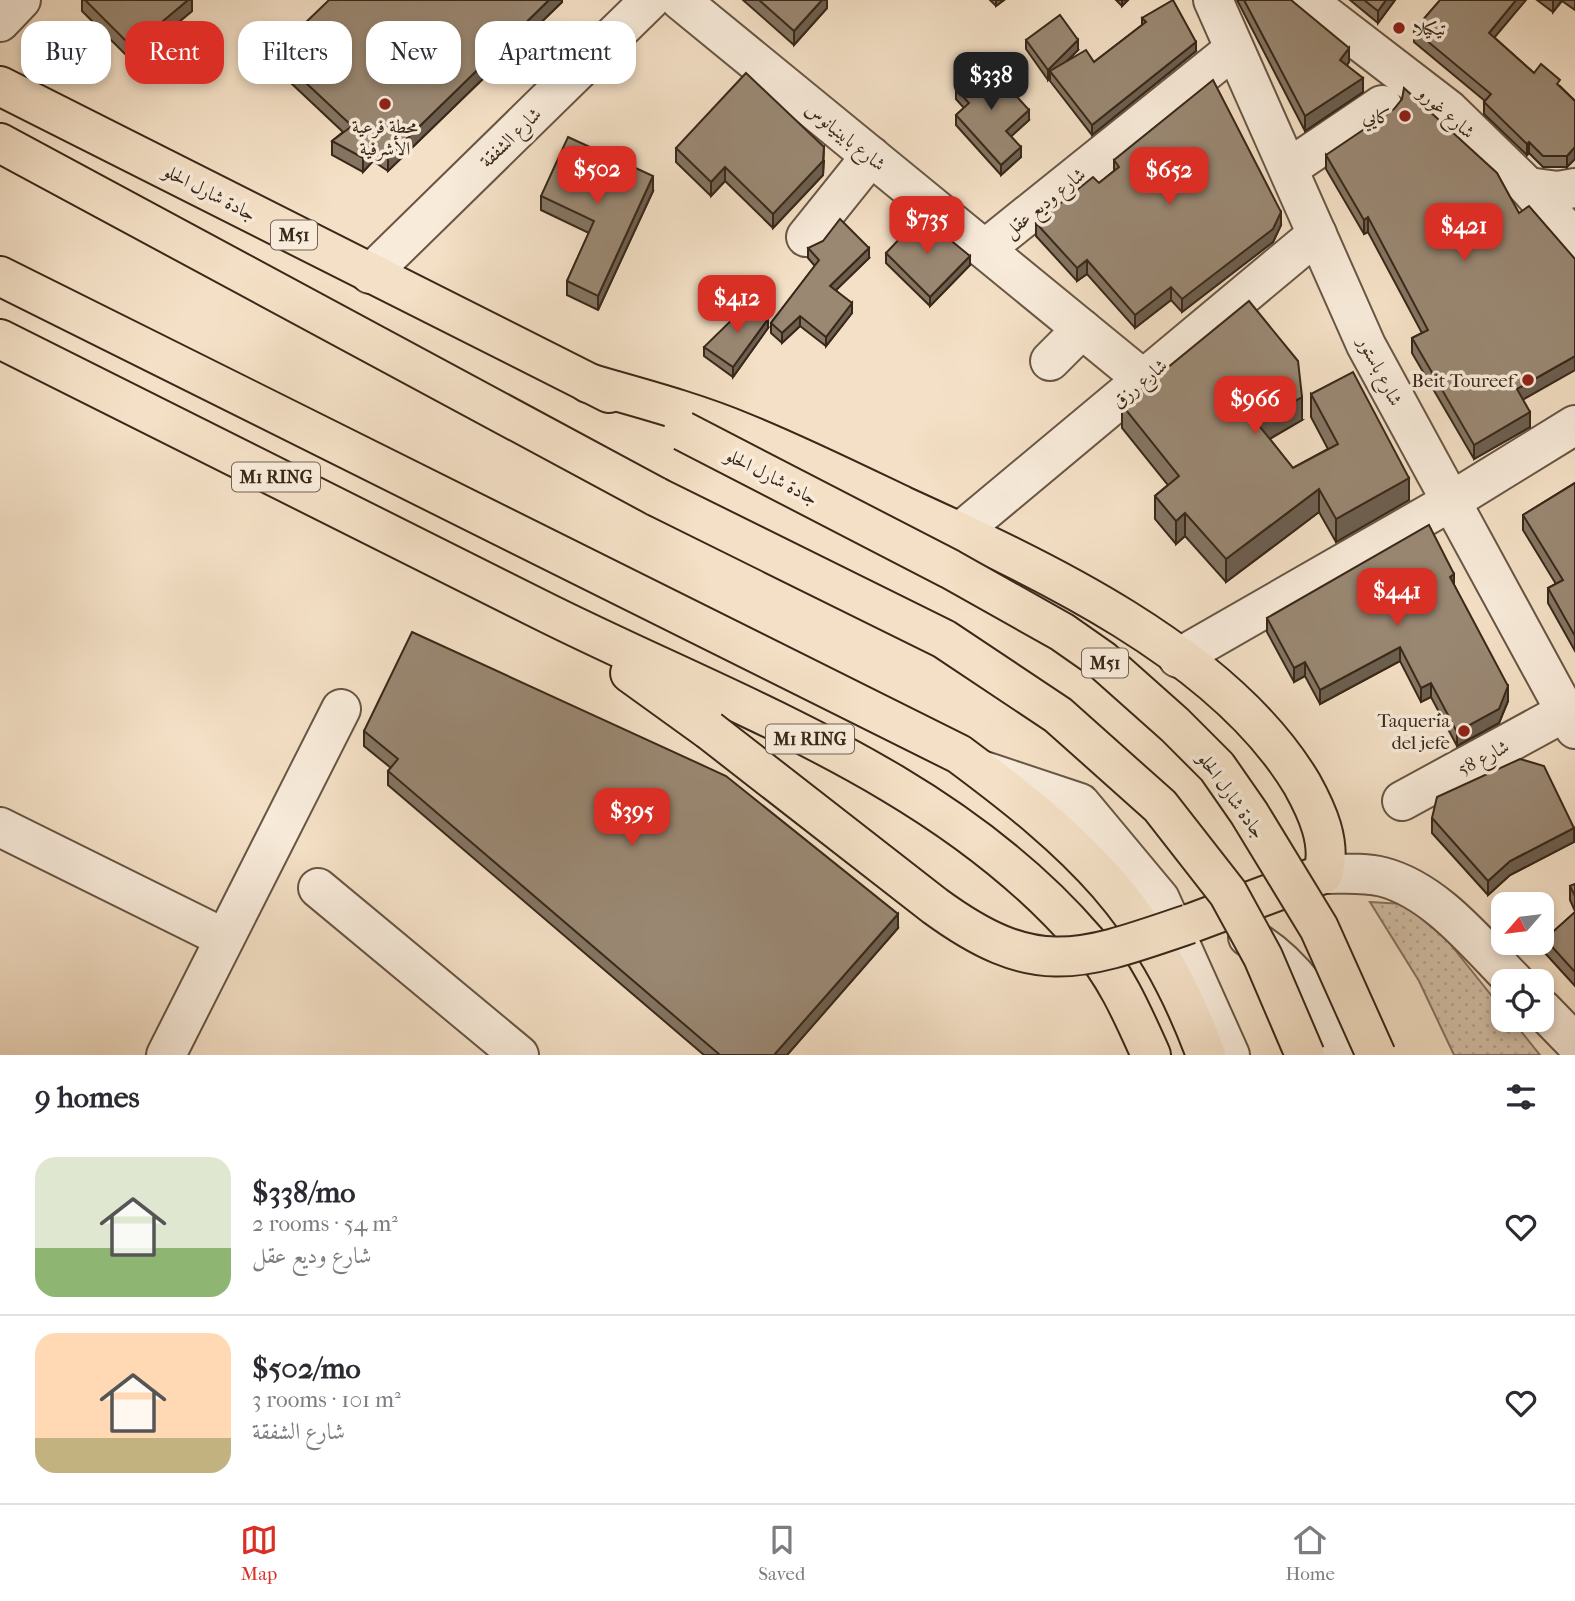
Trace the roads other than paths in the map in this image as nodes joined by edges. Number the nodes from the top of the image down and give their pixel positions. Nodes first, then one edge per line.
1 (21, 0) edge
2 (680, 0) edge
3 (1213, 0) edge
4 (1306, 0) edge
5 (634, 5) edge
6 (0, 22) edge
7 (1234, 49) junction
8 (0, 86) edge
9 (1382, 106) dead end
10 (10, 155) edge
11 (871, 156) junction
12 (1289, 168) junction
13 (1528, 187) junction
14 (1575, 188) edge
15 (1317, 234) junction
16 (806, 237) dead end
17 (1575, 240) edge
18 (985, 249) junction
19 (370, 274) junction
20 (0, 276) edge
21 (1082, 328) junction
22 (0, 339) edge
23 (1050, 361) dead end
24 (1143, 379) junction
25 (588, 383) junction
26 (1575, 425) edge
27 (1450, 502) junction
28 (960, 532) junction
29 (552, 616) junction
30 (1178, 658) junction
31 (341, 709) dead end
32 (1570, 721) edge
33 (981, 770) junction
34 (1402, 801) dead end
35 (0, 827) edge
36 (1323, 874) junction
37 (318, 888) dead end
38 (1189, 924) junction
39 (223, 938) junction
40 (1502, 969) edge
41 (1554, 1021) edge
42 (1575, 1043) edge
43 (166, 1055) edge
44 (519, 1055) edge
45 (1151, 1055) edge
46 (1206, 1055) edge
47 (1230, 1055) edge
48 (1305, 1055) edge
49 (1343, 1055) edge
50 (1376, 1055) edge

1 - 6 street
2 - 11 street, شارع بابينيانوس
3 - 7 street, شارع باستور
4 - 13 street, شارع غورو
5 - 19 street, شارع الشفقة
7 - 12 street, شارع باستور
7 - 18 street, شارع وديع عقل
8 - 19 highway, جادة شارل الحلو / M51
9 - 12 street
10 - 48 highway, bridge
11 - 16 street
11 - 18 street, شارع بابينيانوس
12 - 15 street, شارع باستور
13 - 14 street
13 - 17 street, شارع غورو
15 - 24 street, شارع رزق
15 - 27 street, شارع باستور
18 - 21 street, شارع بابينيانوس
19 - 25 highway, جادة شارل الحلو / M51
20 - 33 highway
21 - 23 street
21 - 24 street, شارع بابينيانوس
22 - 29 highway, M1 RING
24 - 28 street, شارع رزق
25 - 28 highway
25 - 50 highway, جادة شارل الحلو / M51, bridge
26 - 27 street
27 - 30 street
27 - 32 street, شارع باستور
28 - 30 highway
29 - 38 highway, bridge
29 - 45 highway, M1 RING
30 - 36 highway
31 - 39 street
32 - 34 street, شارع 58
33 - 46 highway
33 - 47 street
35 - 39 street
36 - 38 highway
36 - 40 street
37 - 44 street
38 - 49 street
39 - 43 street
41 - 42 street

